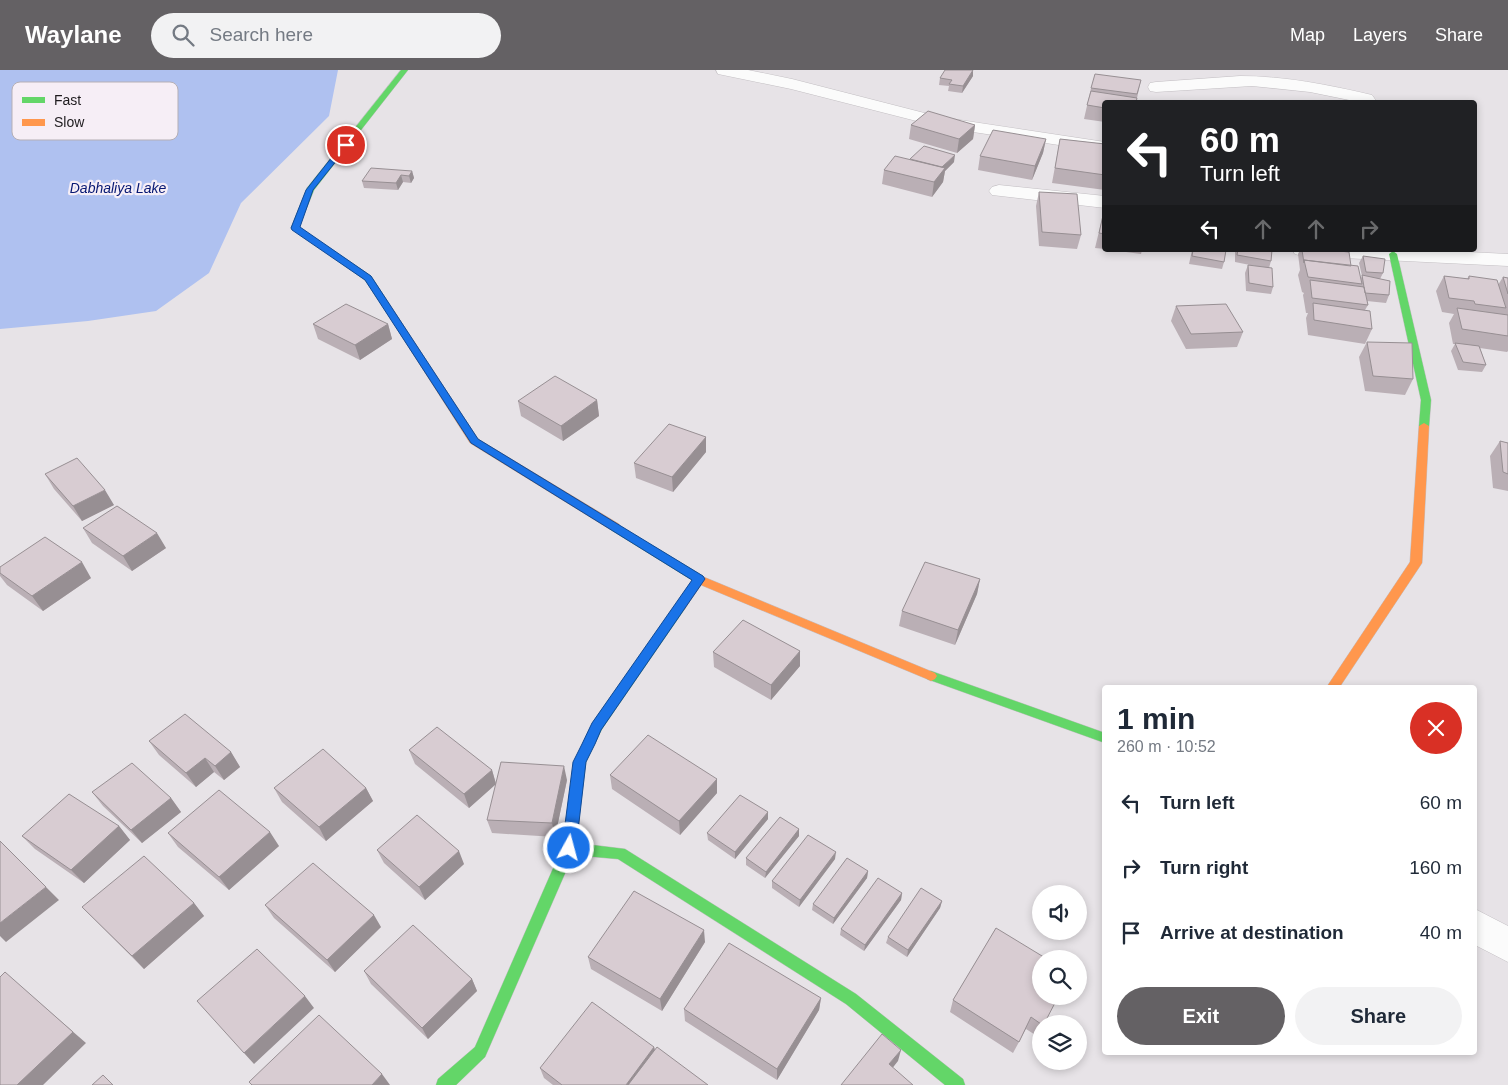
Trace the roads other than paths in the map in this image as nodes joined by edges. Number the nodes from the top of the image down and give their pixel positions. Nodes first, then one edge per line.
1 (405, 70) edge
2 (724, 70) edge
3 (1161, 70) edge
4 (1153, 95) edge
5 (1367, 100) edge
6 (1102, 147) edge
7 (999, 191) dead end
8 (1102, 202) edge
9 (1348, 252) edge
10 (1425, 253) edge
11 (1393, 254) junction
12 (1508, 260) edge
13 (699, 579) junction
14 (1334, 685) edge
15 (1102, 737) edge
16 (569, 848) junction
17 (1477, 927) edge
18 (1508, 945) edge
19 (444, 1085) edge
20 (957, 1085) edge

1 - 13 street
2 - 6 street
3 - 4 street
4 - 5 street
7 - 8 street
9 - 11 street
10 - 11 street
10 - 12 street
11 - 14 street
13 - 15 street
13 - 16 street
16 - 19 street
16 - 20 street
17 - 18 street

